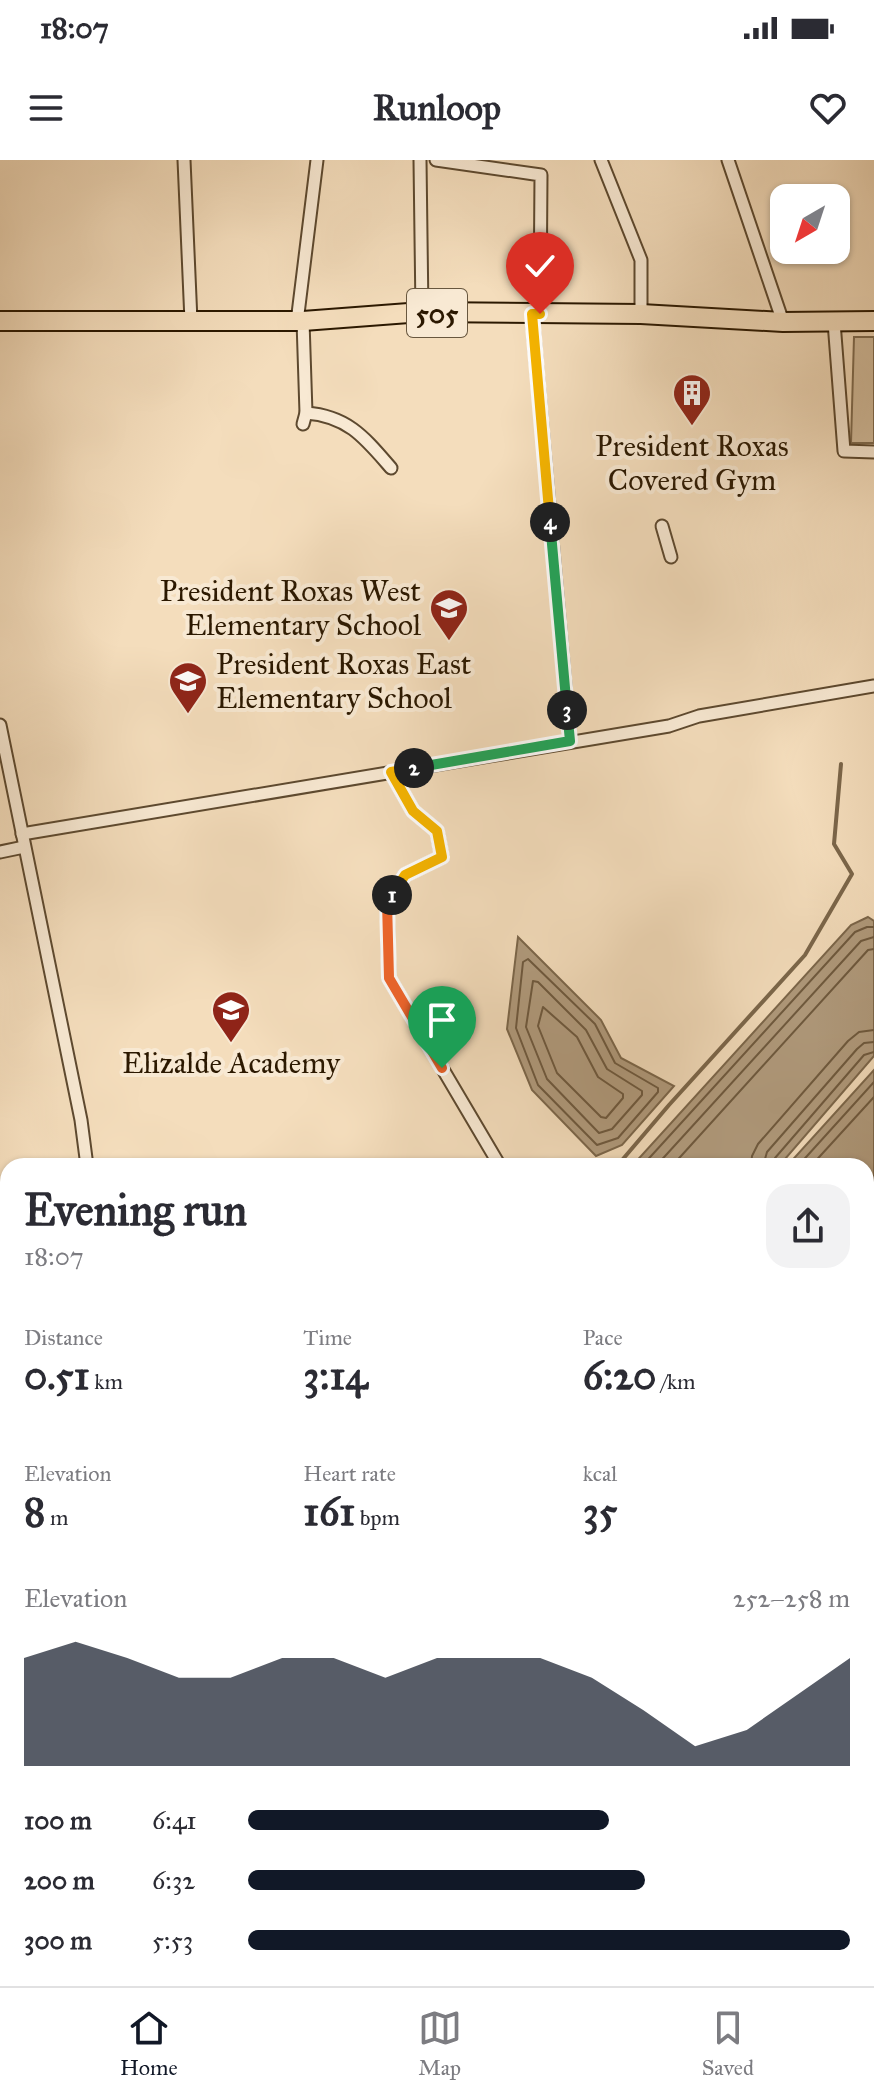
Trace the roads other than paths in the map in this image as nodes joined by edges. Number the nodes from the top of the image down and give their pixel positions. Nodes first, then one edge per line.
1 (184, 160) edge
2 (317, 160) edge
3 (420, 160) edge
4 (436, 160) edge
5 (601, 160) edge
6 (728, 160) edge
7 (422, 312) junction
8 (536, 314) junction
9 (641, 314) junction
10 (0, 321) edge
11 (191, 321) junction
12 (874, 321) edge
13 (300, 322) junction
14 (783, 322) junction
15 (834, 322) junction
16 (874, 452) edge
17 (391, 468) dead end
18 (662, 526) dead end
19 (671, 557) dead end
20 (874, 686) edge
21 (0, 725) edge
22 (570, 741) junction
23 (391, 772) junction
24 (23, 841) junction
25 (0, 852) edge
26 (86, 1158) edge
27 (495, 1158) edge

1 - 11 street
2 - 13 street
3 - 7 street
4 - 8 street
5 - 9 street
6 - 14 street
7 - 8 main road, 505
7 - 13 main road, 505
8 - 9 main road, 505
8 - 22 street
9 - 14 main road, 505
10 - 11 main road, 505
11 - 13 main road, 505
12 - 15 main road, 505
13 - 17 street
14 - 15 main road, 505
15 - 16 street
18 - 19 street
20 - 22 street
21 - 24 street
22 - 23 street
23 - 24 street
23 - 27 street
24 - 25 street
24 - 26 street

